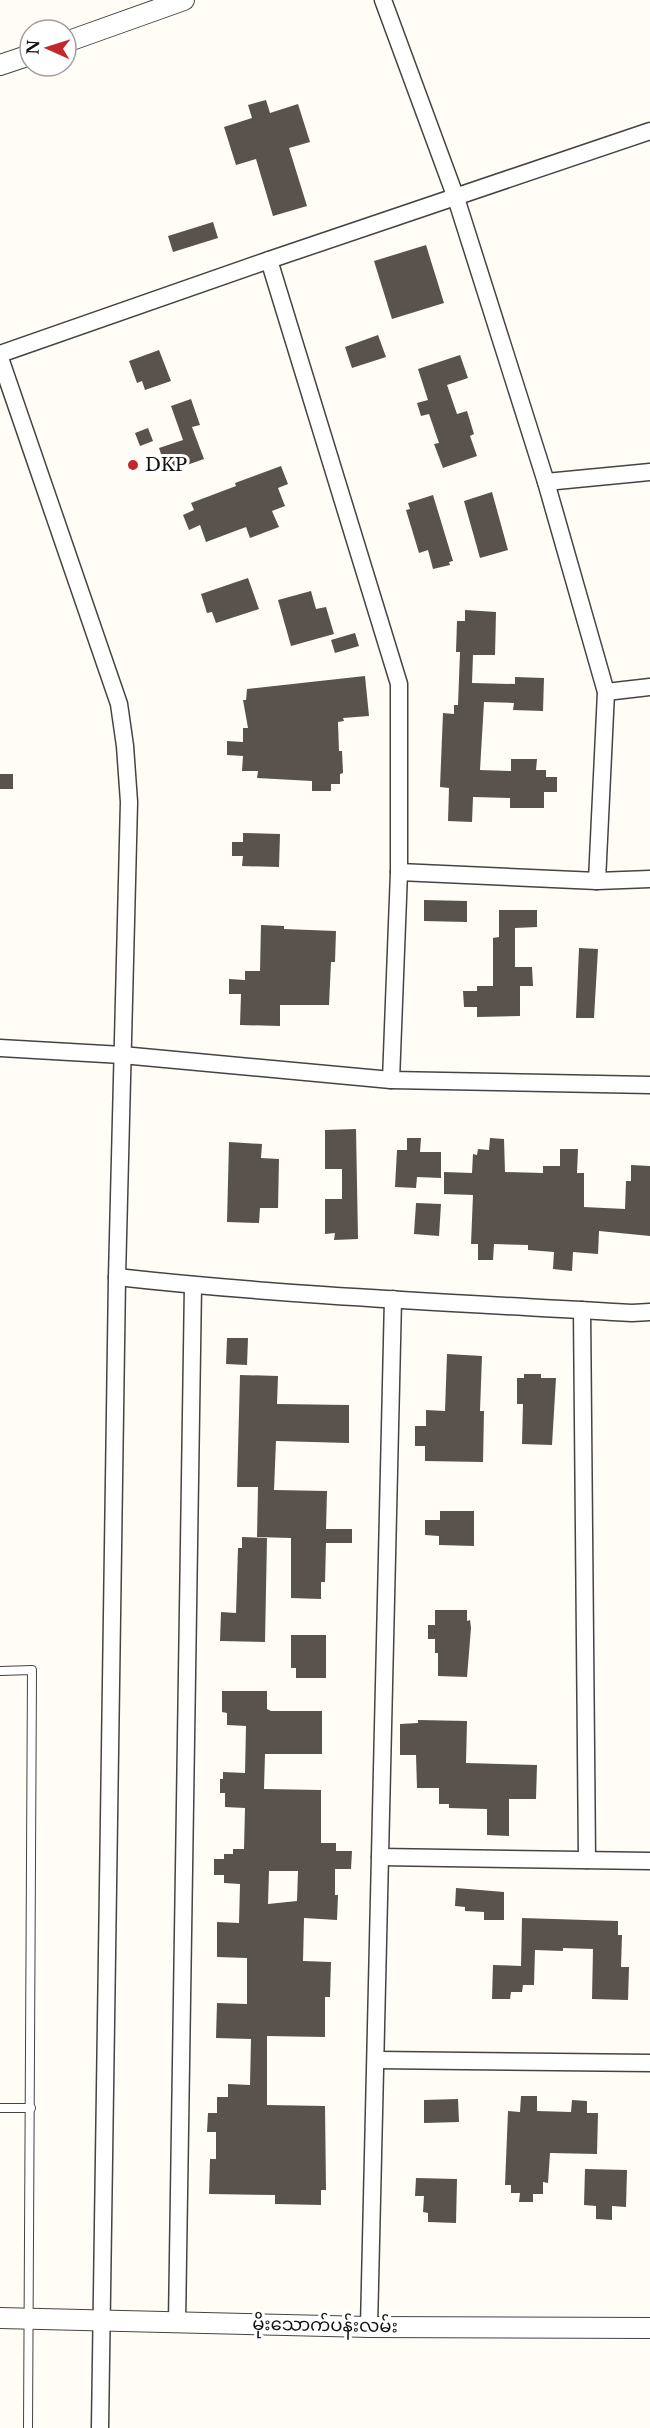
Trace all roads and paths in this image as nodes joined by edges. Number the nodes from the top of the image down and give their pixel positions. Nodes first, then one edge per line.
1 (184, 0) edge
2 (383, 0) edge
3 (78, 38) edge
4 (18, 59) edge
5 (0, 65) edge
6 (650, 131) edge
7 (456, 198) junction
8 (269, 260) junction
9 (0, 356) edge
10 (650, 472) edge
11 (546, 482) junction
12 (650, 687) edge
13 (606, 692) junction
14 (399, 872) junction
15 (650, 879) edge
16 (597, 881) junction
17 (0, 1048) edge
18 (122, 1055) junction
19 (391, 1080) junction
20 (650, 1085) edge
21 (117, 1277) junction
22 (193, 1285) junction
23 (393, 1299) junction
24 (582, 1310) junction
25 (650, 1312) edge
26 (0, 1671) edge
27 (380, 1857) junction
28 (587, 1860) junction
29 (650, 1861) edge
30 (376, 2060) junction
31 (650, 2063) edge
32 (0, 2108) edge
33 (31, 2108) junction
34 (0, 2318) edge
35 (30, 2319) junction
36 (103, 2321) junction
37 (177, 2323) junction
38 (369, 2327) junction
39 (650, 2328) edge
40 (28, 2428) edge
41 (100, 2428) edge

1 - 3 street
2 - 7 street
4 - 5 street
6 - 7 street
7 - 8 street
7 - 11 street
8 - 9 street
8 - 14 street
9 - 18 street
10 - 11 street
11 - 13 street
12 - 13 street
13 - 16 street
14 - 16 street
14 - 19 street
15 - 16 street
17 - 18 street
18 - 19 street
18 - 21 street
19 - 20 street
21 - 22 street
21 - 36 street
22 - 23 street
22 - 37 street
23 - 24 street
23 - 27 street
24 - 25 street
24 - 28 street
26 - 33 lane
27 - 28 street
27 - 30 street
28 - 29 street
30 - 31 street
30 - 38 street
32 - 33 lane
33 - 35 lane
34 - 35 street, မိုးသောက်ပန်းလမ်း
35 - 36 street, မိုးသောက်ပန်းလမ်း
35 - 40 lane
36 - 37 street, မိုးသောက်ပန်းလမ်း
36 - 41 street
37 - 38 street, မိုးသောက်ပန်းလမ်း
38 - 39 street, မိုးသောက်ပန်းလမ်း

